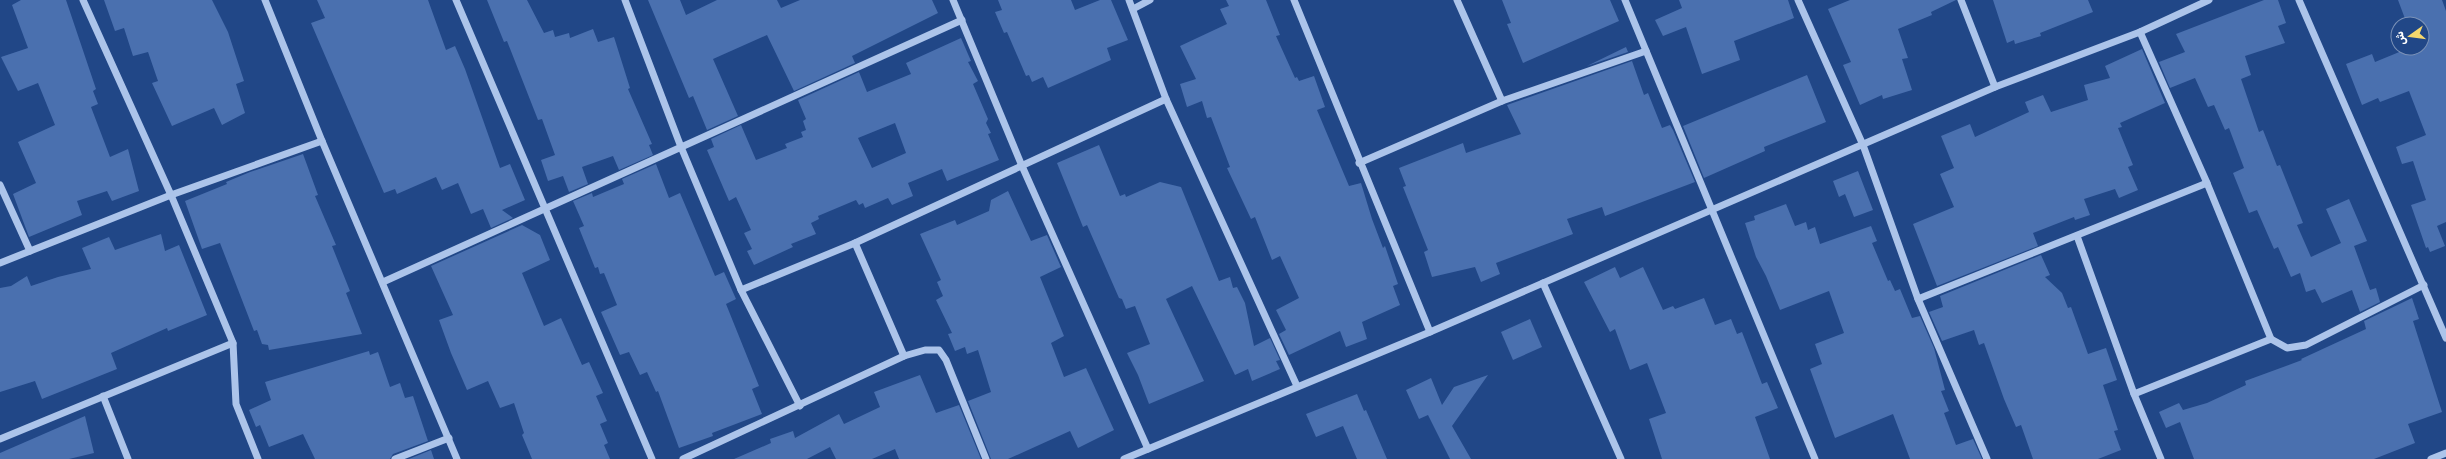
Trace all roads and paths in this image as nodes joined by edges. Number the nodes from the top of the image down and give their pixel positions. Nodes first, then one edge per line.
1 (83, 0) edge
2 (265, 0) edge
3 (456, 0) edge
4 (625, 0) edge
5 (953, 0) edge
6 (1129, 0) edge
7 (1150, 0) edge
8 (1294, 0) edge
9 (1457, 0) edge
10 (1625, 0) edge
11 (1798, 0) edge
12 (1962, 0) edge
13 (2209, 0) edge
14 (2299, 0) edge
15 (1133, 9) junction
16 (962, 20) junction
17 (2140, 32) junction
18 (1646, 51) junction
19 (1995, 87) junction
20 (1166, 99) junction
21 (1502, 101) junction
22 (322, 141) junction
23 (1863, 145) junction
24 (681, 147) junction
25 (1359, 163) junction
26 (1022, 166) junction
27 (2207, 183) junction
28 (0, 185) edge
29 (171, 195) junction
30 (543, 208) junction
31 (1712, 208) junction
32 (2078, 236) junction
33 (855, 243) junction
34 (30, 250) junction
35 (0, 263) edge
36 (383, 282) junction
37 (1543, 283) junction
38 (2424, 285) junction
39 (741, 290) junction
40 (1918, 299) junction
41 (1430, 332) junction
42 (2446, 338) edge
43 (2271, 339) junction
44 (233, 343) junction
45 (904, 356) junction
46 (1297, 386) junction
47 (2134, 394) junction
48 (103, 396) junction
49 (800, 406) junction
50 (449, 438) junction
51 (0, 440) edge
52 (1148, 450) junction
53 (2446, 453) edge
54 (128, 459) edge
55 (258, 459) edge
56 (396, 459) edge
57 (457, 459) edge
58 (652, 459) edge
59 (683, 459) edge
60 (986, 459) edge
61 (1124, 459) edge
62 (1621, 459) edge
63 (1815, 459) edge
64 (1988, 459) edge
65 (2162, 459) edge
66 (2431, 459) edge

1 - 29 street
2 - 22 street
3 - 30 street
4 - 24 street
5 - 16 street
6 - 15 street
7 - 15 street
8 - 25 street
9 - 21 street
10 - 18 street
11 - 23 street
12 - 19 street
13 - 17 street
14 - 38 street
15 - 20 street
16 - 24 street
16 - 26 street
17 - 19 street
17 - 27 street
18 - 21 street
18 - 31 street
19 - 23 street
20 - 26 street
20 - 46 street
21 - 25 street
22 - 29 street
22 - 36 street
23 - 31 street
23 - 40 street
24 - 30 street
24 - 39 street
25 - 41 street
26 - 33 street
26 - 52 street
27 - 32 street
27 - 43 street
28 - 34 street
29 - 34 street
29 - 44 street
30 - 36 street
30 - 58 street
31 - 37 street
31 - 63 street
32 - 40 street
32 - 47 street
33 - 39 street
33 - 45 street
34 - 35 street
36 - 50 street
37 - 41 street
37 - 62 street
38 - 42 street
38 - 43 street
39 - 49 street
40 - 64 street
41 - 46 street
43 - 47 street
44 - 48 street
44 - 55 street
45 - 49 street
45 - 60 street
46 - 52 street
47 - 65 street
48 - 51 street
48 - 54 street
49 - 59 street
50 - 56 street
50 - 57 street
52 - 61 street
53 - 66 street

